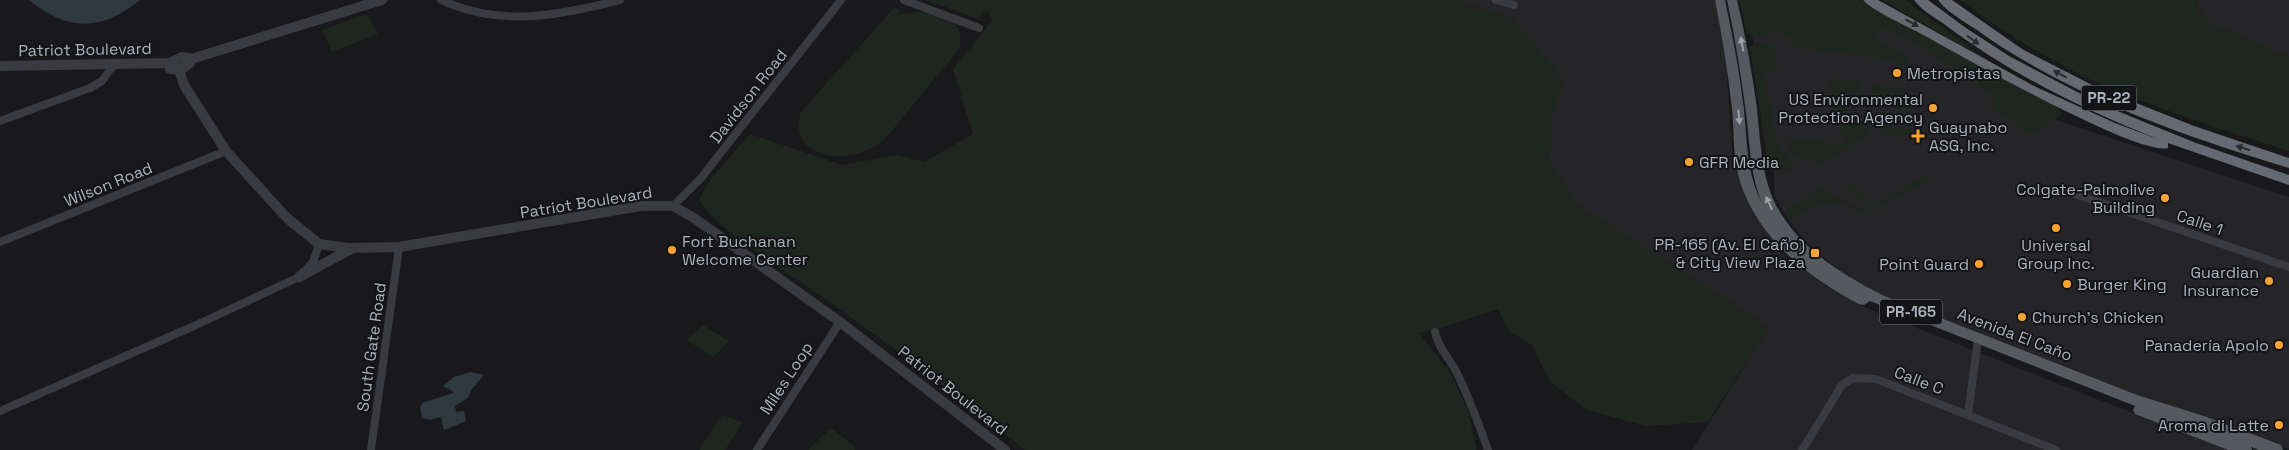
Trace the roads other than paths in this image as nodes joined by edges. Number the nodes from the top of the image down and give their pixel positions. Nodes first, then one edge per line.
1 (382, 0) edge
2 (441, 0) edge
3 (620, 0) edge
4 (842, 0) edge
5 (904, 0) edge
6 (1496, 0) edge
7 (1720, 0) edge
8 (1732, 0) edge
9 (1869, 0) edge
10 (1920, 0) edge
11 (1944, 0) edge
12 (1514, 5) dead end
13 (979, 28) dead end
14 (191, 59) junction
15 (114, 64) junction
16 (170, 64) junction
17 (0, 66) edge
18 (179, 70) junction
19 (0, 121) edge
20 (226, 151) junction
21 (2213, 156) junction
22 (2289, 163) edge
23 (2289, 180) edge
24 (2075, 194) dead end
25 (673, 206) junction
26 (0, 242) edge
27 (320, 244) junction
28 (399, 247) junction
29 (354, 248) junction
30 (2289, 267) edge
31 (300, 277) junction
32 (840, 322) junction
33 (1435, 332) dead end
34 (1978, 343) junction
35 (0, 411) edge
36 (1968, 415) junction
37 (371, 450) edge
38 (757, 450) edge
39 (1005, 450) edge
40 (1488, 450) edge
41 (1802, 450) edge
42 (2056, 450) edge
43 (2245, 450) edge
44 (2276, 450) edge

1 - 14 street
2 - 3 street
4 - 25 street, Davidson Road
5 - 13 street
6 - 12 street
7 -> 34 main road, Avenida El Caño / PR-165
34 -> 8 main road, Avenida El Caño / PR-165
9 -> 21 highway
10 -> 21 highway, PR-22
22 -> 11 highway, PR-22
14 - 16 street
14 - 18 street
15 - 16 street, Patriot Boulevard
15 - 17 street, Patriot Boulevard
15 - 19 street
16 - 18 street
18 - 20 street
20 - 26 street, Wilson Road
20 - 27 street
21 - 23 highway, PR-22
24 - 30 street, Calle 1
25 - 28 street, Patriot Boulevard
25 - 32 street, Patriot Boulevard
27 - 29 street, Patriot Boulevard
27 - 31 street
28 - 29 street, Patriot Boulevard
28 - 37 street, South Gate Road
29 - 31 street
31 - 35 street
32 - 38 street, Miles Loop
32 - 39 street, Patriot Boulevard
33 - 40 street
34 - 36 street
34 - 43 main road, Avenida El Caño / PR-165
34 - 44 main road, Avenida El Caño / PR-165
36 - 41 street, Calle C
36 - 42 street, Calle C

